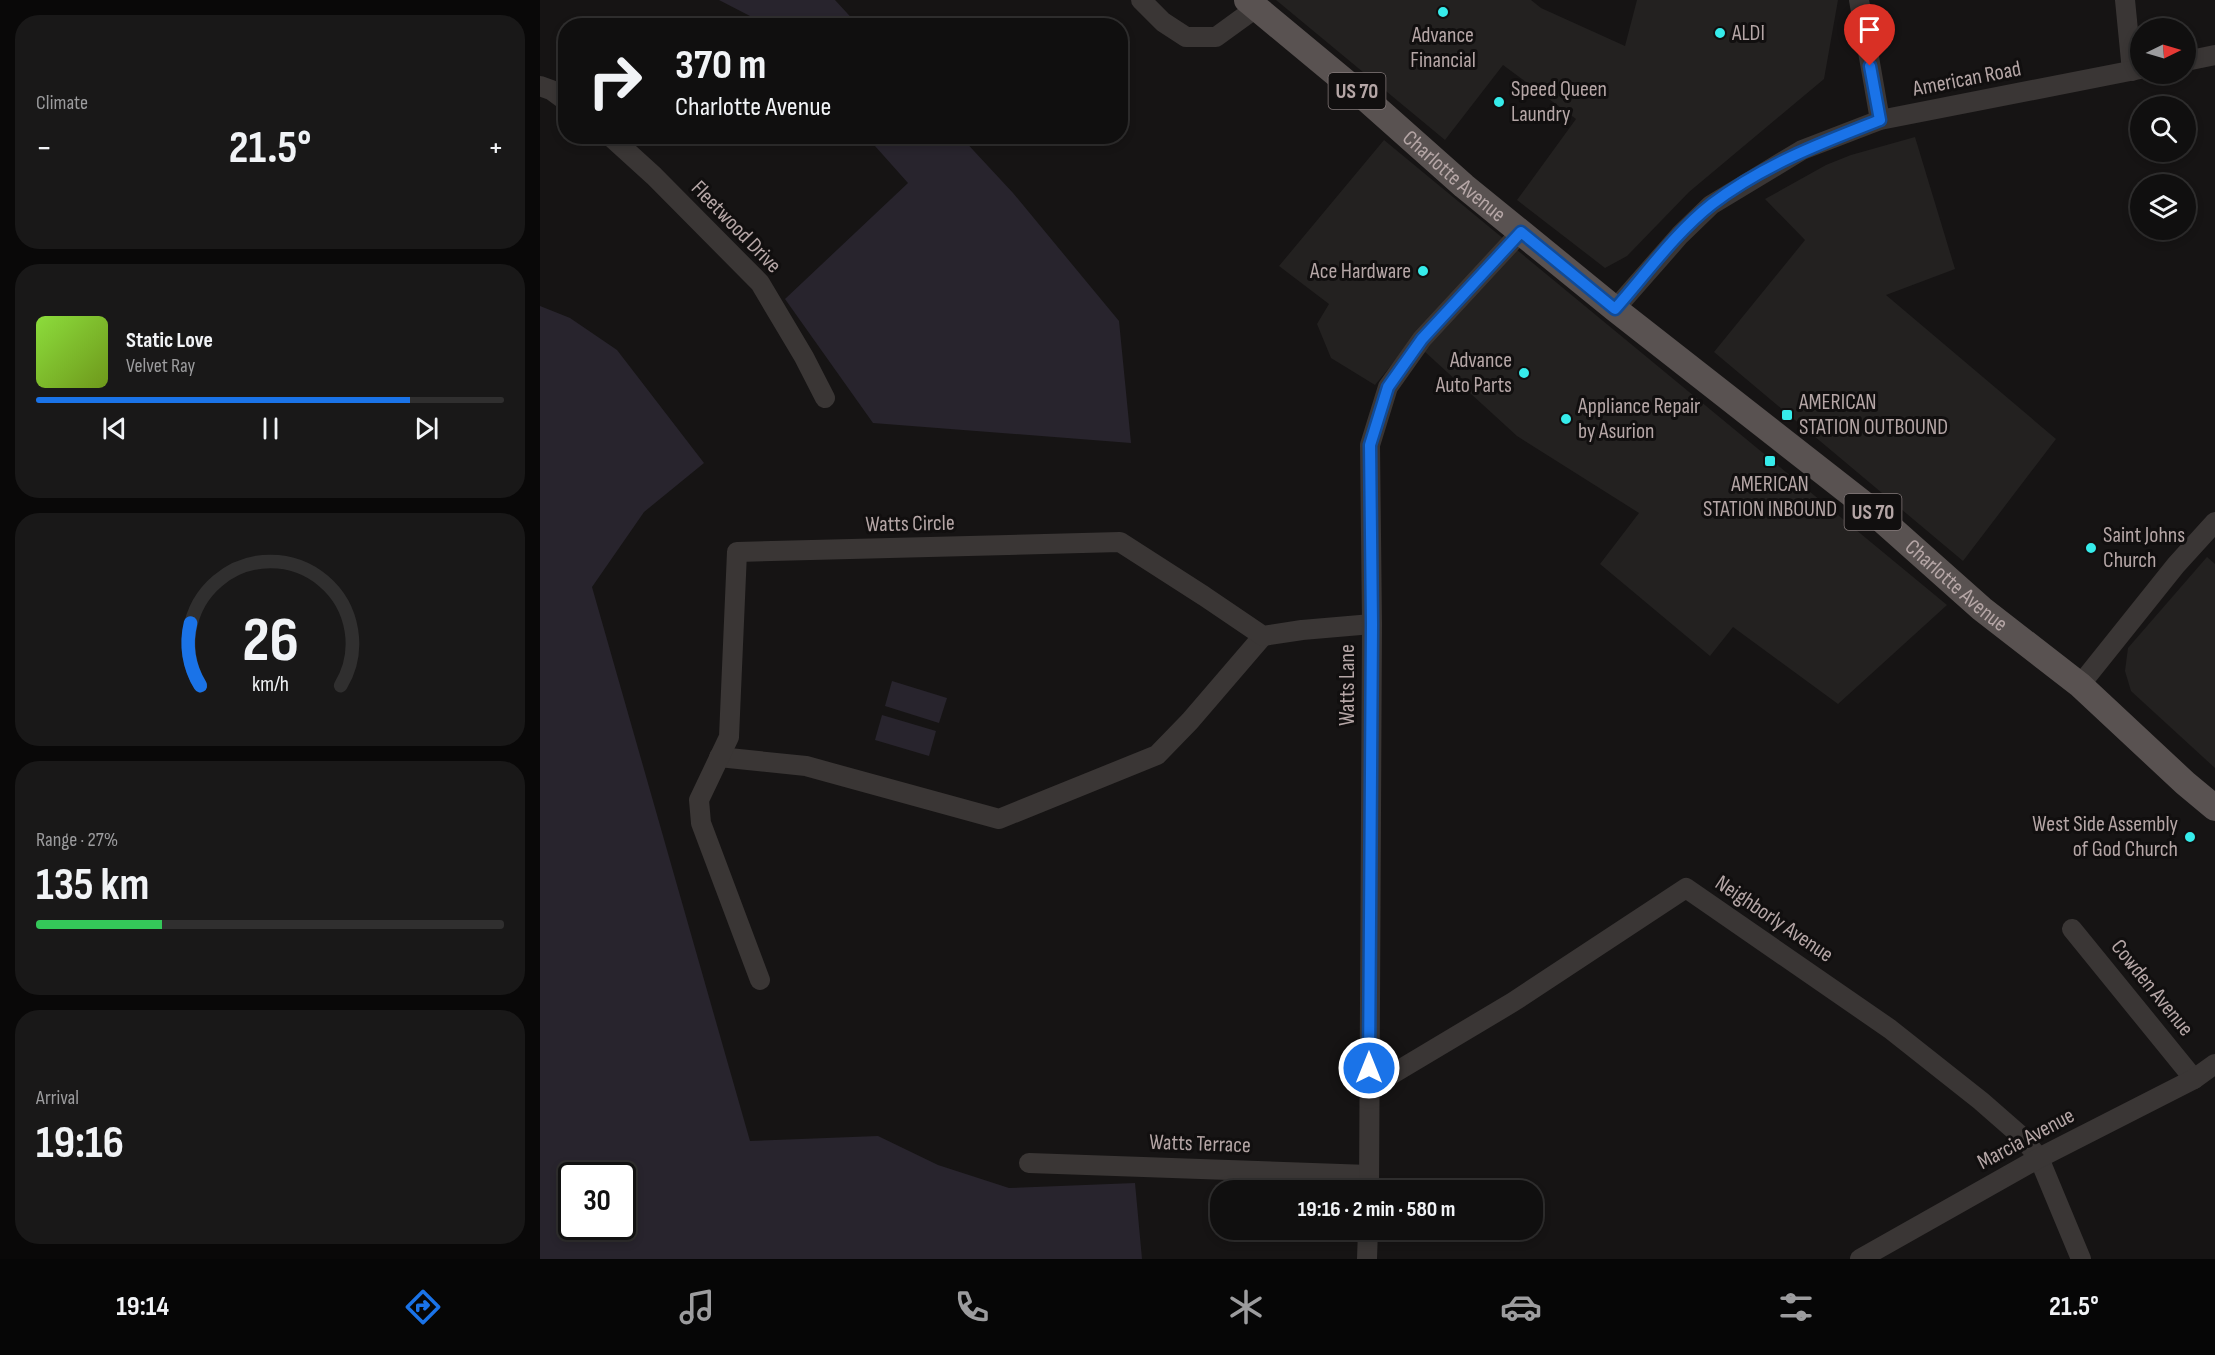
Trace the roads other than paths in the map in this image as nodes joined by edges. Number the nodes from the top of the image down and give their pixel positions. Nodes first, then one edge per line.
1 (1141, 0) edge
2 (1859, 0) edge
3 (2125, 0) edge
4 (1252, 4) edge
5 (2130, 32) edge
6 (2215, 55) edge
7 (2196, 59) edge
8 (2130, 71) edge
9 (540, 86) edge
10 (558, 95) edge
11 (1880, 120) junction
12 (619, 144) edge
13 (1521, 232) junction
14 (1615, 309) junction
15 (825, 398) dead end
16 (2215, 522) edge
17 (1372, 624) junction
18 (1263, 636) junction
19 (2080, 685) junction
20 (719, 757) junction
21 (2215, 808) edge
22 (2072, 929) dead end
23 (760, 980) dead end
24 (2215, 1064) edge
25 (2194, 1079) junction
26 (1369, 1088) junction
27 (2039, 1158) junction
28 (1029, 1163) dead end
29 (1318, 1180) edge
30 (1369, 1180) edge
31 (1368, 1240) edge
32 (1367, 1259) edge
33 (1860, 1259) edge
34 (2081, 1259) edge

1 - 4 street
2 - 11 street
3 - 5 street
4 - 13 main road, Charlotte Avenue / US 70
6 - 7 street
8 - 11 street, American Road
9 - 10 street
11 - 14 street, American Road
12 - 15 street, Fleetwood Drive
13 - 14 main road, Charlotte Avenue / US 70
13 - 17 street, Watts Lane
14 - 19 main road, Charlotte Avenue / US 70
16 - 19 street
17 - 18 street
17 - 26 street, Watts Lane
18 - 20 street
18 - 20 street, Watts Circle
19 - 21 main road, Charlotte Avenue / US 70
20 - 23 street, Watts Circle
22 - 25 street, Cowden Avenue
24 - 25 street, Marcia Avenue
25 - 27 street, Marcia Avenue
26 - 27 street, Neighborly Avenue
26 - 30 street, Watts Lane
27 - 33 street, Marcia Avenue
27 - 34 street, Neighborly Avenue
28 - 29 street, Watts Terrace
31 - 32 street

